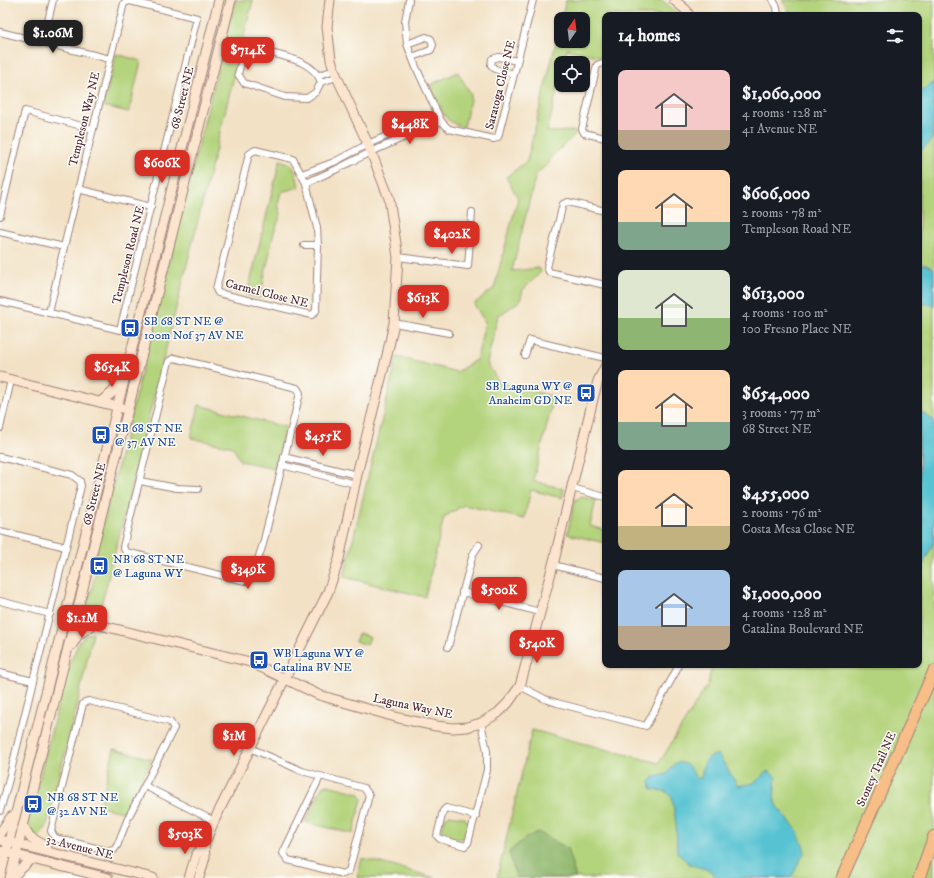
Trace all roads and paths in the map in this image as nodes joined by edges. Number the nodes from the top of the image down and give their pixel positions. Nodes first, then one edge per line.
1 (54, 0) edge
2 (219, 0) edge
3 (231, 0) edge
4 (330, 0) edge
5 (409, 0) edge
6 (533, 0) edge
7 (674, 0) edge
8 (773, 0) edge
9 (687, 12) edge
10 (777, 12) edge
11 (197, 18) joint
12 (0, 32) edge
13 (43, 42) junction
14 (407, 44) junction
15 (412, 57) junction
16 (110, 59) junction
17 (517, 61) junction
18 (602, 63) edge
19 (336, 74) junction
20 (514, 74) junction
21 (320, 78) junction
22 (437, 114) junction
23 (441, 121) junction
24 (93, 129) junction
25 (602, 137) edge
26 (370, 148) junction
27 (302, 174) junction
28 (306, 183) junction
29 (78, 189) junction
30 (151, 207) junction
31 (602, 210) edge
32 (472, 212) dead end
33 (0, 216) edge
34 (0, 232) edge
35 (304, 245) dead end
36 (318, 245) junction
37 (64, 248) junction
38 (398, 257) junction
39 (602, 285) edge
40 (0, 301) edge
41 (49, 313) junction
42 (394, 323) junction
43 (449, 333) dead end
44 (525, 355) dead end
45 (602, 357) edge
46 (602, 373) edge
47 (126, 374) junction
48 (0, 377) edge
49 (11, 380) junction
50 (100, 402) junction
51 (118, 407) junction
52 (128, 409) junction
53 (0, 428) edge
54 (0, 457) edge
55 (284, 457) junction
56 (282, 465) junction
57 (356, 479) junction
58 (140, 480) junction
59 (572, 488) junction
60 (198, 489) dead end
61 (602, 496) edge
62 (0, 531) edge
63 (479, 545) dead end
64 (66, 547) junction
65 (552, 565) junction
66 (602, 577) edge
67 (462, 592) junction
68 (0, 601) edge
69 (540, 612) junction
70 (50, 614) junction
71 (65, 617) junction
72 (76, 620) junction
73 (94, 624) junction
74 (448, 647) dead end
75 (68, 652) junction
76 (677, 668) edge
77 (934, 670) edge
78 (0, 673) edge
79 (285, 680) junction
80 (33, 681) junction
81 (520, 686) junction
82 (481, 723) junction
83 (250, 748) junction
84 (320, 777) junction
85 (145, 786) junction
86 (18, 805) junction
87 (0, 811) edge
88 (476, 816) junction
89 (214, 821) junction
90 (24, 827) junction
91 (0, 833) edge
92 (934, 836) edge
93 (4, 841) edge
94 (20, 844) junction
95 (204, 845) junction
96 (3, 851) edge
97 (17, 855) junction
98 (64, 855) junction
99 (32, 859) junction
100 (0, 871) edge
101 (201, 876) edge
102 (11, 878) edge
103 (108, 878) edge
104 (153, 878) edge
105 (189, 878) edge
106 (842, 878) edge
107 (919, 878) edge

1 - 13 street
2 - 47 street, 68 Street NE
3 - 52 street, 68 Street NE
4 - 19 street
5 - 14 street, Saratoga Close NE
6 - 17 street, Saratoga Close NE
7 - 9 street
8 - 10 street
11 - 16 street, Templeson Way NE
11 - 30 street, Templeson Road NE
12 - 13 street
13 - 16 street
14 - 15 street, Saratoga Close NE
14 - 15 street
15 - 22 street, Saratoga Close NE
16 - 24 street, Templeson Way NE
17 - 20 street, Saratoga Close NE
17 - 20 street
18 - 25 street
19 - 21 street
19 - 26 street
20 - 23 street, Saratoga Close NE
21 - 21 street
22 - 23 street, Saratoga Close NE
22 - 26 street
23 - 26 street
24 - 29 street, Templeson Way NE
24 - 33 street
26 - 27 street
26 - 28 street
26 - 38 street
27 - 28 street, Carmel Close NE
27 - 36 street, Carmel Close NE
28 - 36 street, Carmel Close NE
29 - 30 street
29 - 37 street, Templeson Way NE
30 - 41 street, Templeson Road NE
31 - 39 street
32 - 38 street
34 - 37 street
35 - 36 street
37 - 41 street, Templeson Way NE
38 - 42 street
40 - 41 street, Templeson Road NE
42 - 43 street
42 - 57 street
44 - 45 street
46 - 59 street, Laguna Way NE
47 - 50 street
47 - 51 street, 68 Street NE
48 - 49 street
49 - 50 street
49 - 53 street
50 - 51 street
51 - 52 street
51 - 71 street, 68 Street NE
52 - 72 street, 68 Street NE
54 - 64 street
55 - 56 street
55 - 57 street
55 - 58 street
56 - 57 street
56 - 58 street
57 - 79 street
58 - 60 street
59 - 61 street
59 - 65 street, Laguna Way NE
62 - 64 street
63 - 67 street
64 - 70 street
65 - 66 street
65 - 69 street, Laguna Way NE
67 - 69 street
67 - 74 street
68 - 70 street
69 - 81 street, Laguna Way NE
70 - 80 street
71 - 72 street, Laguna Way NE
71 - 86 street, 68 Street NE
72 - 73 street, Laguna Way NE
72 - 75 street, 68 Street NE
73 - 75 street
73 - 79 street, Laguna Way NE
75 - 90 street, 68 Street NE
76 - 81 street
77 - 106 highway, Stoney Trail NE
78 - 80 street
79 - 82 street, Laguna Way NE
79 - 83 street
80 - 87 street
81 - 82 street, Laguna Way NE
82 - 88 street
83 - 84 street
83 - 89 street
84 - 84 street
85 - 85 street
85 - 89 street
86 - 91 street
86 - 93 street, 68 Street NE
88 - 88 street
89 - 95 street
90 - 94 street, 68 Street NE
90 - 98 street
92 - 107 highway
93 - 94 street, 32 Avenue NE
93 - 96 street, 68 Street NE
94 - 97 street, 68 Street NE
94 - 98 street, 32 Avenue NE
95 - 101 street
95 - 105 street
96 - 97 street, 32 Avenue NE
96 - 100 street, 68 Street NE
97 - 99 street, 32 Avenue NE
97 - 102 street, 68 Street NE
98 - 104 street, 32 Avenue NE
99 - 102 street
99 - 103 street, 32 Avenue NE

